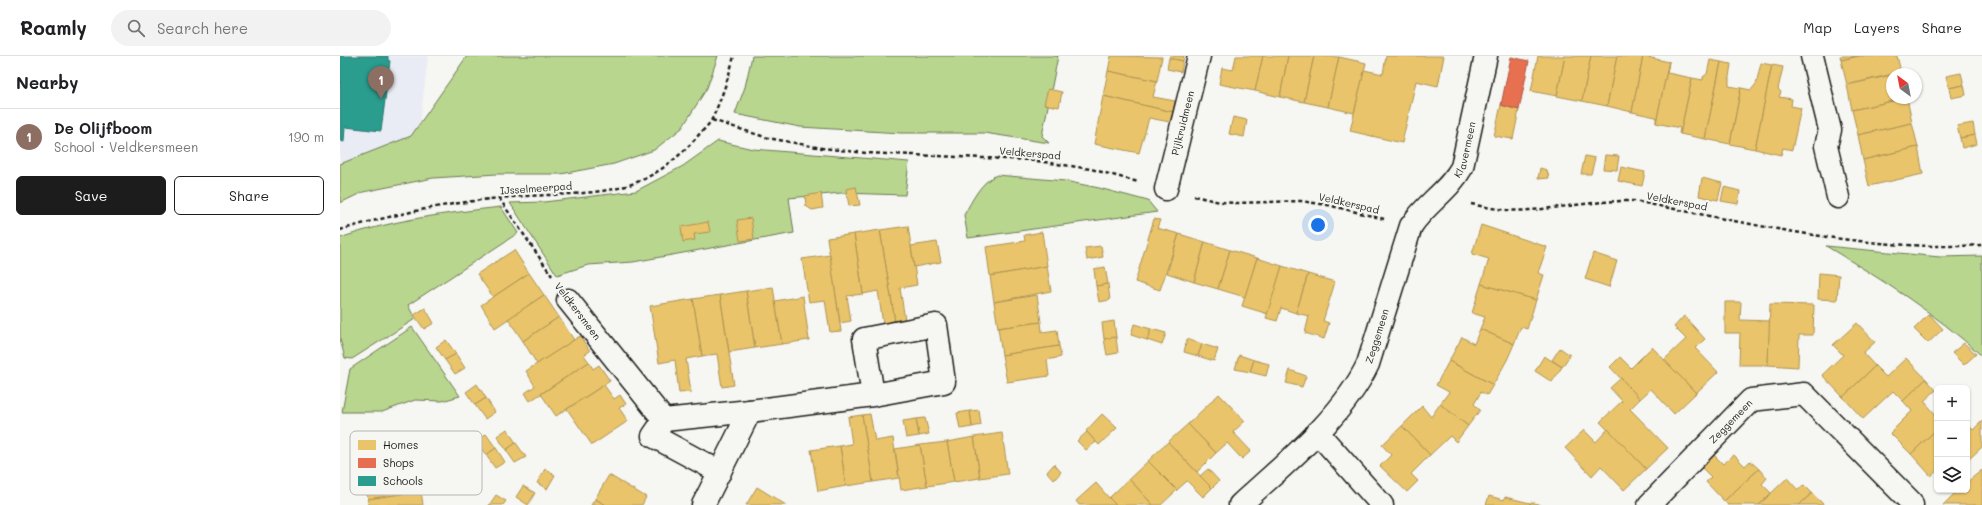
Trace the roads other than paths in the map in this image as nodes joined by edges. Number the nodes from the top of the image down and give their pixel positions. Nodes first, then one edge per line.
1 (1199, 56) edge
2 (1486, 56) edge
3 (1812, 56) edge
4 (1166, 189) road end
5 (1838, 197) dead end
6 (1411, 226) joint
7 (568, 300) road end
8 (873, 395) dead end
9 (750, 411) junction
10 (664, 420) junction
11 (1317, 432) junction
12 (720, 472) junction
13 (703, 505) edge
14 (1240, 505) edge
15 (1382, 505) edge
16 (1649, 505) edge
17 (1912, 505) edge

1 - 4 street, Pijlkruidmeen
2 - 6 street, Klavermeen
3 - 5 street
6 - 11 street, Zeggemeen
7 - 10 street, Veldkersmeen
8 - 9 street
9 - 10 street
9 - 12 street
10 - 12 street
11 - 14 street, Zeggemeen
11 - 15 street
12 - 13 street
16 - 17 street, Zeggemeen

